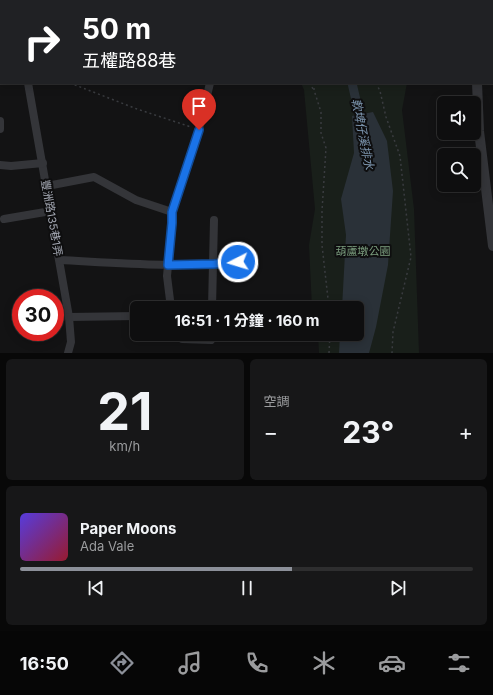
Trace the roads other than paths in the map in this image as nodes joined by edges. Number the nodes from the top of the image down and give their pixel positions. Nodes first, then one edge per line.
1 (28, 84) edge
2 (210, 84) edge
3 (477, 84) edge
4 (0, 121) edge
5 (0, 129) edge
6 (43, 162) junction
7 (0, 165) edge
8 (47, 186) junction
9 (51, 212) junction
10 (172, 212) junction
11 (4, 219) dead end
12 (214, 220) dead end
13 (493, 246) edge
14 (60, 260) junction
15 (238, 262) dead end
16 (214, 264) junction
17 (168, 265) junction
18 (170, 301) edge
19 (212, 301) edge
20 (130, 316) edge
21 (68, 317) junction
22 (68, 353) edge

1 - 6 street, 豐洲路135巷1弄
2 - 10 street
3 - 13 street
4 - 5 street
6 - 7 street
6 - 8 street, 豐洲路135巷1弄
8 - 9 street, 豐洲路135巷1弄
8 - 10 street
9 - 11 street
9 - 14 street, 豐洲路135巷1弄
10 - 17 street
12 - 16 street
14 - 17 street
14 - 21 street, 豐洲路135巷1弄
15 - 16 street
16 - 17 street
16 - 19 street
17 - 18 street
20 - 21 street
21 - 22 street, 豐洲路135巷1弄

